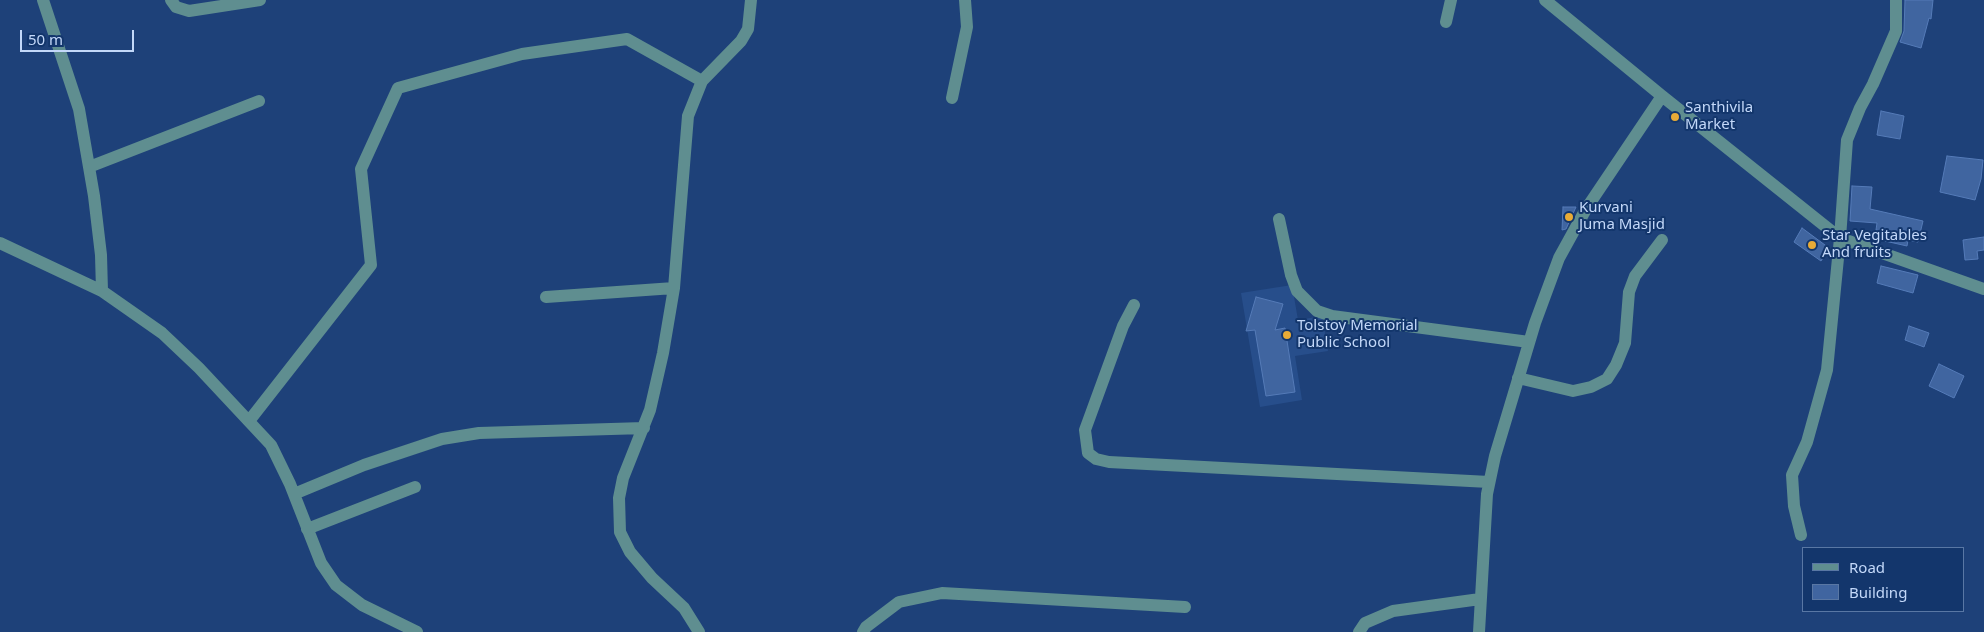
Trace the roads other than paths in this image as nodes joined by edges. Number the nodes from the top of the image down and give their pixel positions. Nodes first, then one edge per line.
1 (43, 0) edge
2 (171, 0) edge
3 (260, 0) edge
4 (751, 0) edge
5 (965, 0) edge
6 (1451, 0) edge
7 (1545, 0) edge
8 (1896, 0) edge
9 (1446, 22) dead end
10 (702, 81) junction
11 (1662, 96) junction
12 (952, 98) dead end
13 (259, 101) dead end
14 (89, 168) junction
15 (1279, 219) dead end
16 (1840, 238) junction
17 (1662, 240) dead end
18 (0, 243) edge
19 (674, 288) junction
20 (1984, 289) edge
21 (102, 290) junction
22 (546, 297) dead end
23 (1134, 305) dead end
24 (1529, 342) junction
25 (1518, 378) junction
26 (249, 421) junction
27 (644, 428) junction
28 (1489, 482) junction
29 (415, 487) dead end
30 (294, 494) junction
31 (307, 529) junction
32 (1801, 535) dead end
33 (1480, 599) junction
34 (1185, 607) dead end
35 (417, 632) edge
36 (699, 632) edge
37 (862, 632) edge
38 (1359, 632) edge
39 (1479, 632) edge

1 - 14 street
2 - 3 street
4 - 10 street
5 - 12 street
6 - 9 street
7 - 11 street
8 - 16 street
10 - 19 street
10 - 26 street
11 - 16 street
11 - 24 street
13 - 14 street
14 - 21 street
15 - 24 street
16 - 20 street
16 - 32 street
17 - 25 street
18 - 21 street
19 - 22 street
19 - 27 street
21 - 26 street
23 - 28 street
24 - 25 street
25 - 28 street
26 - 30 street
27 - 30 street
27 - 36 street
28 - 33 street
29 - 31 street
30 - 31 street
31 - 35 street
33 - 38 street
33 - 39 street
34 - 37 street

